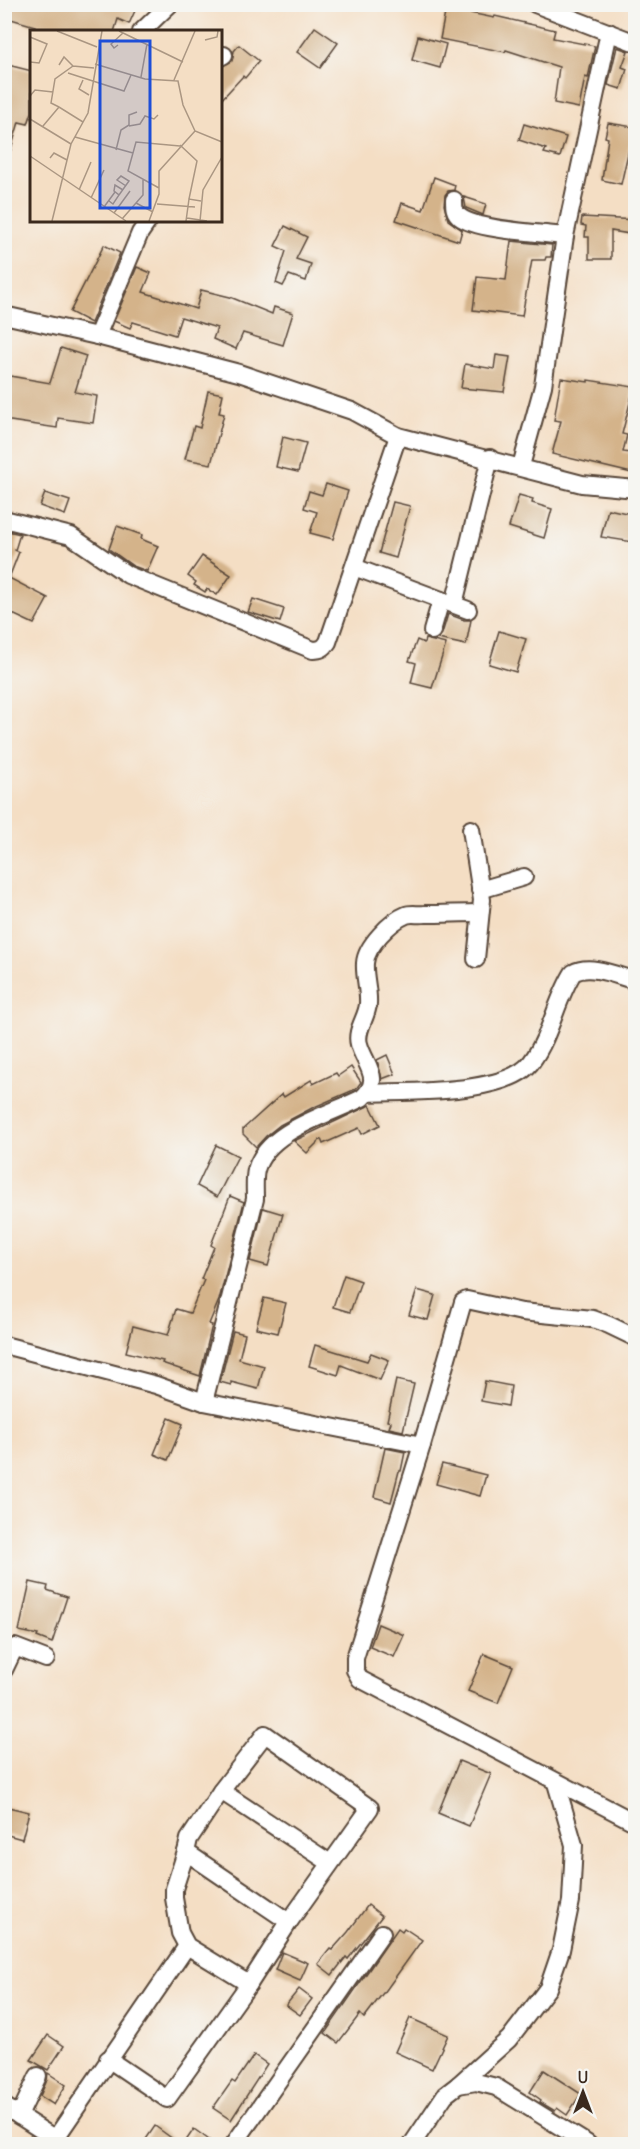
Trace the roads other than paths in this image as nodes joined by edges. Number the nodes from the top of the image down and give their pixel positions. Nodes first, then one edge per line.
1 (170, 4) edge
2 (535, 4) edge
3 (143, 30) edge
4 (609, 32) junction
5 (636, 42) edge
6 (454, 200) dead end
7 (148, 222) edge
8 (565, 236) junction
9 (4, 315) edge
10 (97, 336) junction
11 (398, 436) junction
12 (490, 458) junction
13 (521, 466) junction
14 (636, 489) edge
15 (4, 519) edge
16 (354, 567) junction
17 (449, 598) junction
18 (468, 610) dead end
19 (432, 631) dead end
20 (471, 830) dead end
21 (524, 877) dead end
22 (480, 890) junction
23 (480, 913) junction
24 (476, 959) dead end
25 (636, 981) edge
26 (368, 1093) junction
27 (636, 1338) edge
28 (4, 1345) edge
29 (204, 1402) junction
30 (422, 1445) junction
31 (46, 1659) dead end
32 (4, 1670) edge
33 (556, 1783) junction
34 (221, 1791) junction
35 (636, 1823) edge
36 (186, 1852) junction
37 (330, 1863) junction
38 (290, 1922) junction
39 (382, 1933) dead end
40 (187, 1946) junction
41 (249, 1984) junction
42 (108, 2060) junction
43 (38, 2076) dead end
44 (459, 2085) junction
45 (4, 2106) edge
46 (19, 2116) junction
47 (59, 2142) edge
48 (234, 2145) edge
49 (412, 2145) edge
50 (588, 2145) edge

1 - 3 street
2 - 4 street
4 - 5 street
4 - 8 street
6 - 8 street
7 - 10 street
8 - 13 street
9 - 10 street
10 - 11 street
11 - 12 street
11 - 16 street
12 - 13 street
12 - 17 street
13 - 14 street
15 - 16 street
16 - 17 street
17 - 18 street
17 - 19 street
20 - 22 street
21 - 22 street
22 - 23 street
23 - 24 street
23 - 26 street
25 - 26 street
26 - 29 street
27 - 30 street
28 - 29 street
29 - 30 street
30 - 33 street
31 - 32 street
33 - 35 street
33 - 44 street
34 - 36 street
34 - 37 street
34 - 37 street
36 - 38 street
36 - 40 street
37 - 38 street
38 - 41 street
39 - 48 street
40 - 41 street
40 - 42 street
41 - 42 street
42 - 47 street
43 - 46 street
44 - 49 street
44 - 50 street
45 - 46 street
46 - 47 street

